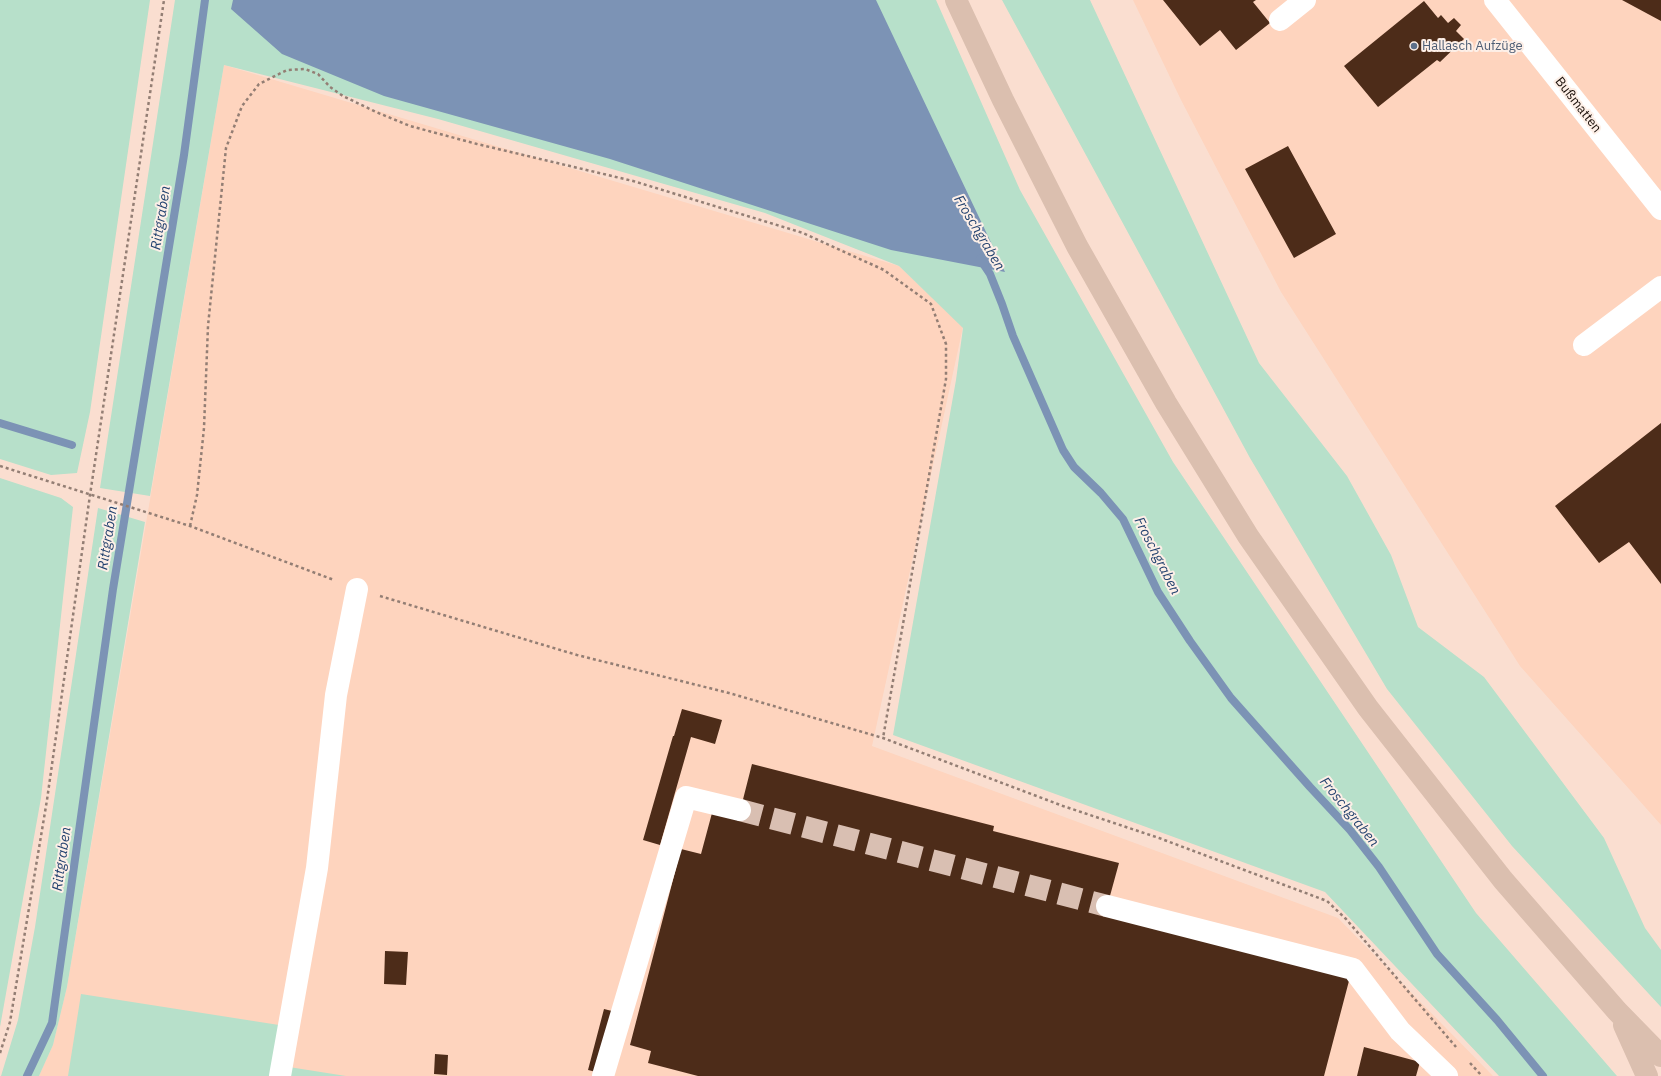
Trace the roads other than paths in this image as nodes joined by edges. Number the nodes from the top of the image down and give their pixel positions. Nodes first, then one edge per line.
1 (956, 0) edge
2 (1305, 0) edge
3 (1495, 0) edge
4 (1280, 20) dead end
5 (1661, 209) edge
6 (1661, 287) edge
7 (1584, 344) dead end
8 (357, 589) road end
9 (740, 810) tunnel mouth
10 (1107, 906) tunnel mouth
11 (1617, 1011) junction
12 (1661, 1056) edge
13 (280, 1076) edge
14 (603, 1076) edge
15 (1447, 1076) edge
16 (1647, 1076) edge

1 - 11 main road
2 - 4 street
3 - 5 street, Bußmatten
6 - 7 street
8 - 13 street
9 - 14 street
10 - 15 street
11 - 12 main road
11 - 16 main road

